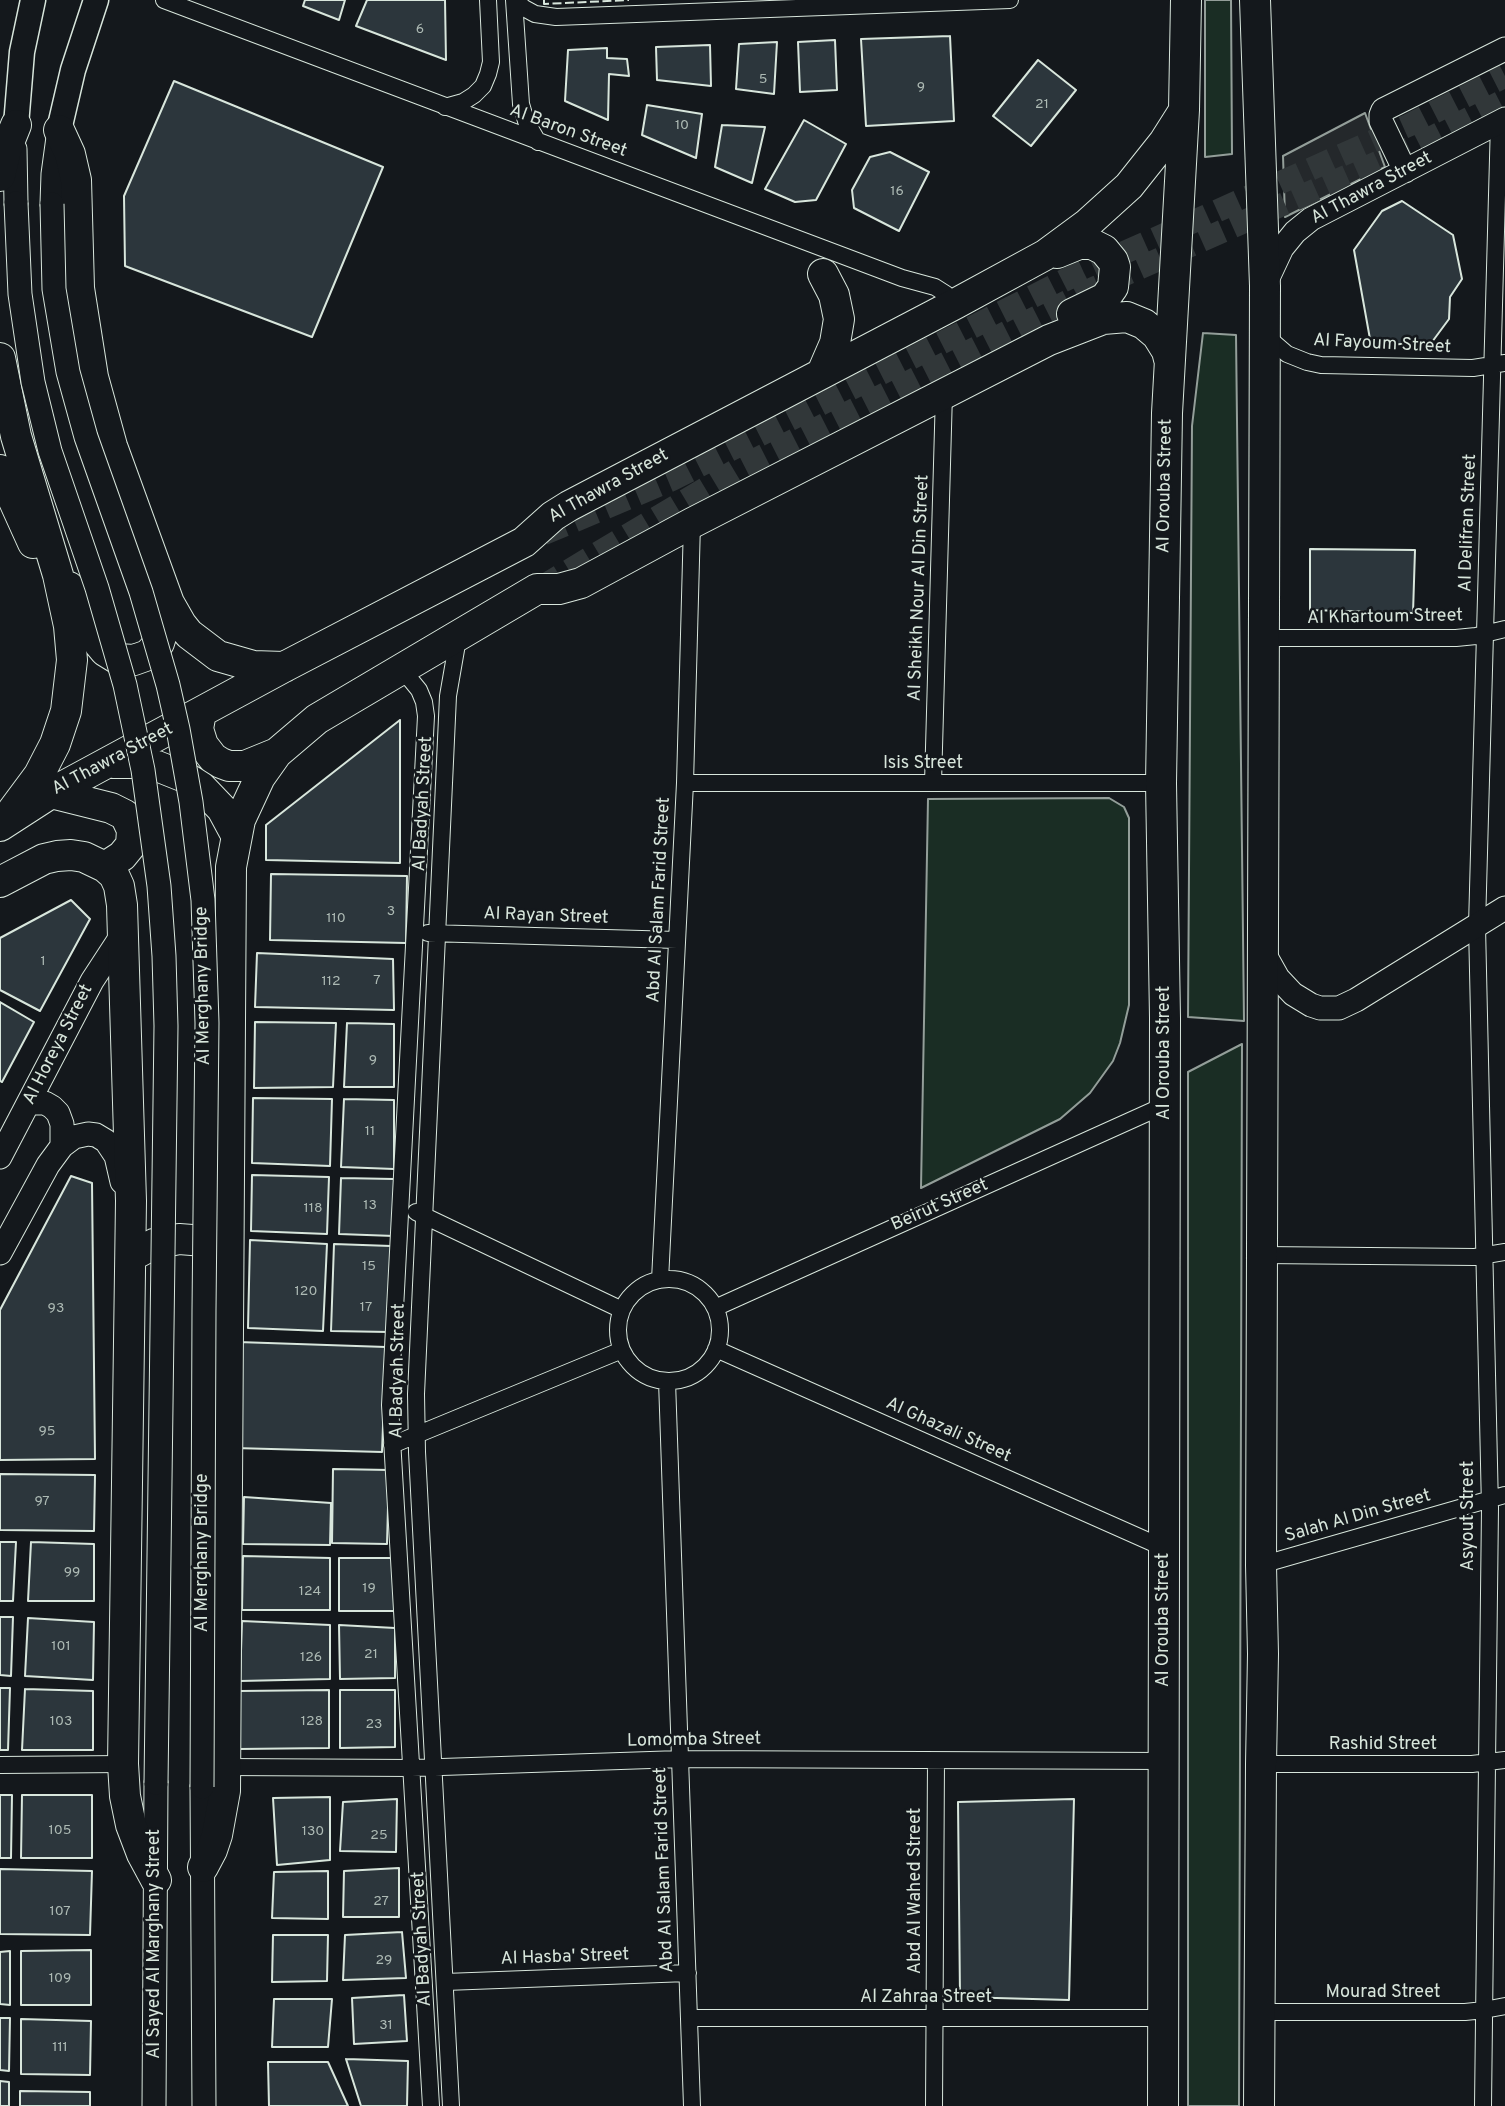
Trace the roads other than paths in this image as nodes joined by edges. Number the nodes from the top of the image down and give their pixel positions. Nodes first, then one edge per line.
1 (33, 0) edge
2 (96, 0) edge
3 (164, 0) edge
4 (488, 0) edge
5 (515, 0) edge
6 (1010, 0) edge
7 (1186, 0) edge
8 (1255, 0) edge
9 (1505, 49) edge
10 (444, 107) junction
11 (1184, 110) junction
12 (1502, 121) edge
13 (16, 125) junction
14 (59, 130) junction
15 (538, 142) junction
16 (1405, 171) junction
17 (0, 176) edge
18 (1045, 254) junction
19 (823, 274) dead end
20 (1265, 286) junction
21 (955, 304) junction
22 (1265, 335) junction
23 (1049, 340) junction
24 (0, 358) edge
25 (1169, 359) junction
26 (1499, 365) edge
27 (822, 373) junction
28 (944, 393) junction
29 (3, 484) edge
30 (692, 523) junction
31 (58, 575) junction
32 (169, 603) junction
33 (1505, 629) edge
34 (1485, 634) junction
35 (456, 637) junction
36 (1264, 638) junction
37 (284, 667) junction
38 (398, 672) junction
39 (201, 712) junction
40 (277, 753) junction
41 (108, 764) junction
42 (685, 783) junction
43 (933, 783) junction
44 (1161, 783) junction
45 (51, 793) junction
46 (2, 825) edge
47 (236, 835) junction
48 (105, 867) junction
49 (0, 882) edge
50 (1505, 908) edge
51 (1477, 926) junction
52 (415, 932) junction
53 (437, 933) junction
54 (122, 935) junction
55 (677, 940) junction
56 (1263, 952) junction
57 (29, 1103) junction
58 (1165, 1105) junction
59 (62, 1146) junction
60 (0, 1157) edge
61 (131, 1201) junction
62 (400, 1204) junction
63 (424, 1216) junction
64 (228, 1250) junction
65 (1505, 1252) edge
66 (0, 1253) edge
67 (1262, 1255) junction
68 (1484, 1256) junction
69 (130, 1257) junction
70 (660, 1280) junction
71 (715, 1308) junction
72 (622, 1310) junction
73 (716, 1349) junction
74 (622, 1350) junction
75 (667, 1381) junction
76 (417, 1435) junction
77 (392, 1445) junction
78 (1497, 1497) edge
79 (1164, 1548) junction
80 (1261, 1565) junction
81 (680, 1759) junction
82 (1505, 1760) edge
83 (936, 1761) junction
84 (1164, 1761) junction
85 (1487, 1763) junction
86 (123, 1764) junction
87 (1261, 1764) junction
88 (0, 1765) edge
89 (225, 1767) junction
90 (412, 1768) junction
91 (434, 1768) junction
92 (203, 1867) junction
93 (156, 1880) junction
94 (688, 1973) junction
95 (445, 1982) junction
96 (1505, 2006) edge
97 (1484, 2010) junction
98 (1260, 2012) junction
99 (934, 2017) junction
100 (689, 2018) junction
101 (1163, 2018) junction
102 (154, 2106) edge
103 (204, 2106) edge
104 (431, 2106) edge
105 (451, 2106) edge
106 (692, 2106) edge
107 (934, 2106) edge
108 (1163, 2106) edge
109 (1259, 2106) edge
110 (1483, 2106) edge

1 - 13 main road
2 - 14 main road
3 - 10 street, Al Baron Street
4 - 10 street
5 - 6 street
5 - 15 street
7 - 11 highway, Al Orouba Street
8 - 20 highway
9 - 16 main road
10 - 15 street, Al Baron Street
11 - 18 highway, Al Thawra Street
11 - 25 highway, Al Orouba Street
12 - 16 main road, Al Thawra Street
12 - 26 street, Al Delifran Street
13 - 17 highway
13 - 93 main road, Al Sayed Al Marghany Street, bridge
14 - 32 highway
14 - 92 main road, Al Merghany Bridge, bridge
15 - 21 street, Al Baron Street
16 - 20 main road, Al Thawra Street
18 - 21 highway, Al Thawra Street
18 - 23 highway
19 - 27 highway
20 - 22 highway
21 - 27 highway, Al Thawra Street
22 - 26 street, Al Fayoum Street
22 - 36 highway
23 - 25 highway
23 - 28 highway
24 - 31 highway
25 - 44 highway, Al Orouba Street
26 - 34 street, Al Delifran Street
27 - 37 highway, Al Thawra Street
28 - 30 highway
28 - 43 street, Al Sheikh Nour Al Din Street
29 - 31 highway
30 - 35 highway
30 - 42 street, Abd Al Salam Farid Street
31 - 32 highway
31 - 46 highway
32 - 37 highway
33 - 34 street, Al Khartoum Street
34 - 36 street, Al Khartoum Street
34 - 51 street, Al Delifran Street
35 - 38 highway
35 - 53 street, Al Badyah Street
36 - 56 highway
37 - 39 highway, Al Thawra Street
38 - 40 highway
38 - 52 street, Al Badyah Street
39 - 40 highway
39 - 41 highway, Al Thawra Street
40 - 47 highway
41 - 45 highway, Al Thawra Street
41 - 47 highway
42 - 43 street, Isis Street
42 - 55 street, Abd Al Salam Farid Street
43 - 44 street, Isis Street
44 - 58 highway, Al Orouba Street
45 - 46 highway, Al Thawra Street
45 - 48 highway
47 - 64 highway
48 - 49 highway
48 - 54 highway
50 - 51 main road
51 - 56 main road
51 - 68 street, Asyout Street
52 - 53 street, Al Rayan Street
52 - 62 street, Al Badyah Street
53 - 55 street, Al Rayan Street
53 - 63 street, Al Badyah Street
54 - 57 main road, Al Horeya Street
54 - 61 highway
55 - 70 street, Abd Al Salam Farid Street
56 - 67 highway
57 - 59 main road
57 - 60 main road, Al Horeya Street
58 - 71 street, Beirut Street
58 - 79 highway, Al Orouba Street
59 - 61 main road
59 - 66 main road
61 - 69 highway
62 - 63 street
62 - 77 street, Al Badyah Street
63 - 72 street
63 - 76 street, Al Badyah Street
64 - 69 highway
64 - 89 highway
65 - 68 street
67 - 68 street
67 - 80 highway
68 - 78 street, Asyout Street
69 - 86 highway
70 - 71 street
70 - 72 street
71 - 73 street
72 - 74 street
73 - 75 street
73 - 79 street, Al Ghazali Street
74 - 75 street
74 - 76 street
75 - 81 street, Abd Al Salam Farid Street
76 - 77 street
76 - 91 street, Al Badyah Street
77 - 90 street, Al Badyah Street
78 - 80 street, Salah Al Din Street
78 - 85 street, Asyout Street
79 - 84 highway, Al Orouba Street
80 - 87 highway
81 - 83 street, Lomomba Street
81 - 91 street, Lomomba Street
81 - 94 street, Abd Al Salam Farid Street
82 - 85 street, Rashid Street
83 - 84 street, Lomomba Street
83 - 99 street, Abd Al Wahed Street
84 - 101 highway, Al Orouba Street
85 - 87 street, Rashid Street
85 - 97 street, Asyout Street
86 - 88 street
86 - 93 highway
87 - 98 highway
89 - 90 street, Lomomba Street
89 - 92 highway
90 - 91 street, Lomomba Street
90 - 104 street, Al Badyah Street
91 - 95 street, Al Badyah Street
92 - 103 main road
93 - 102 main road, Al Sayed Al Marghany Street
94 - 95 street, Al Hasba' Street
94 - 100 street, Abd Al Salam Farid Street
95 - 105 street, Al Badyah Street
96 - 97 street, Mourad Street
97 - 98 street, Mourad Street
97 - 110 street, Asyout Street
98 - 109 highway
99 - 100 street, Al Zahraa Street
99 - 101 street, Al Zahraa Street
99 - 107 street, Abd Al Wahed Street
100 - 106 street, Abd Al Salam Farid Street
101 - 108 highway, Al Orouba Street

